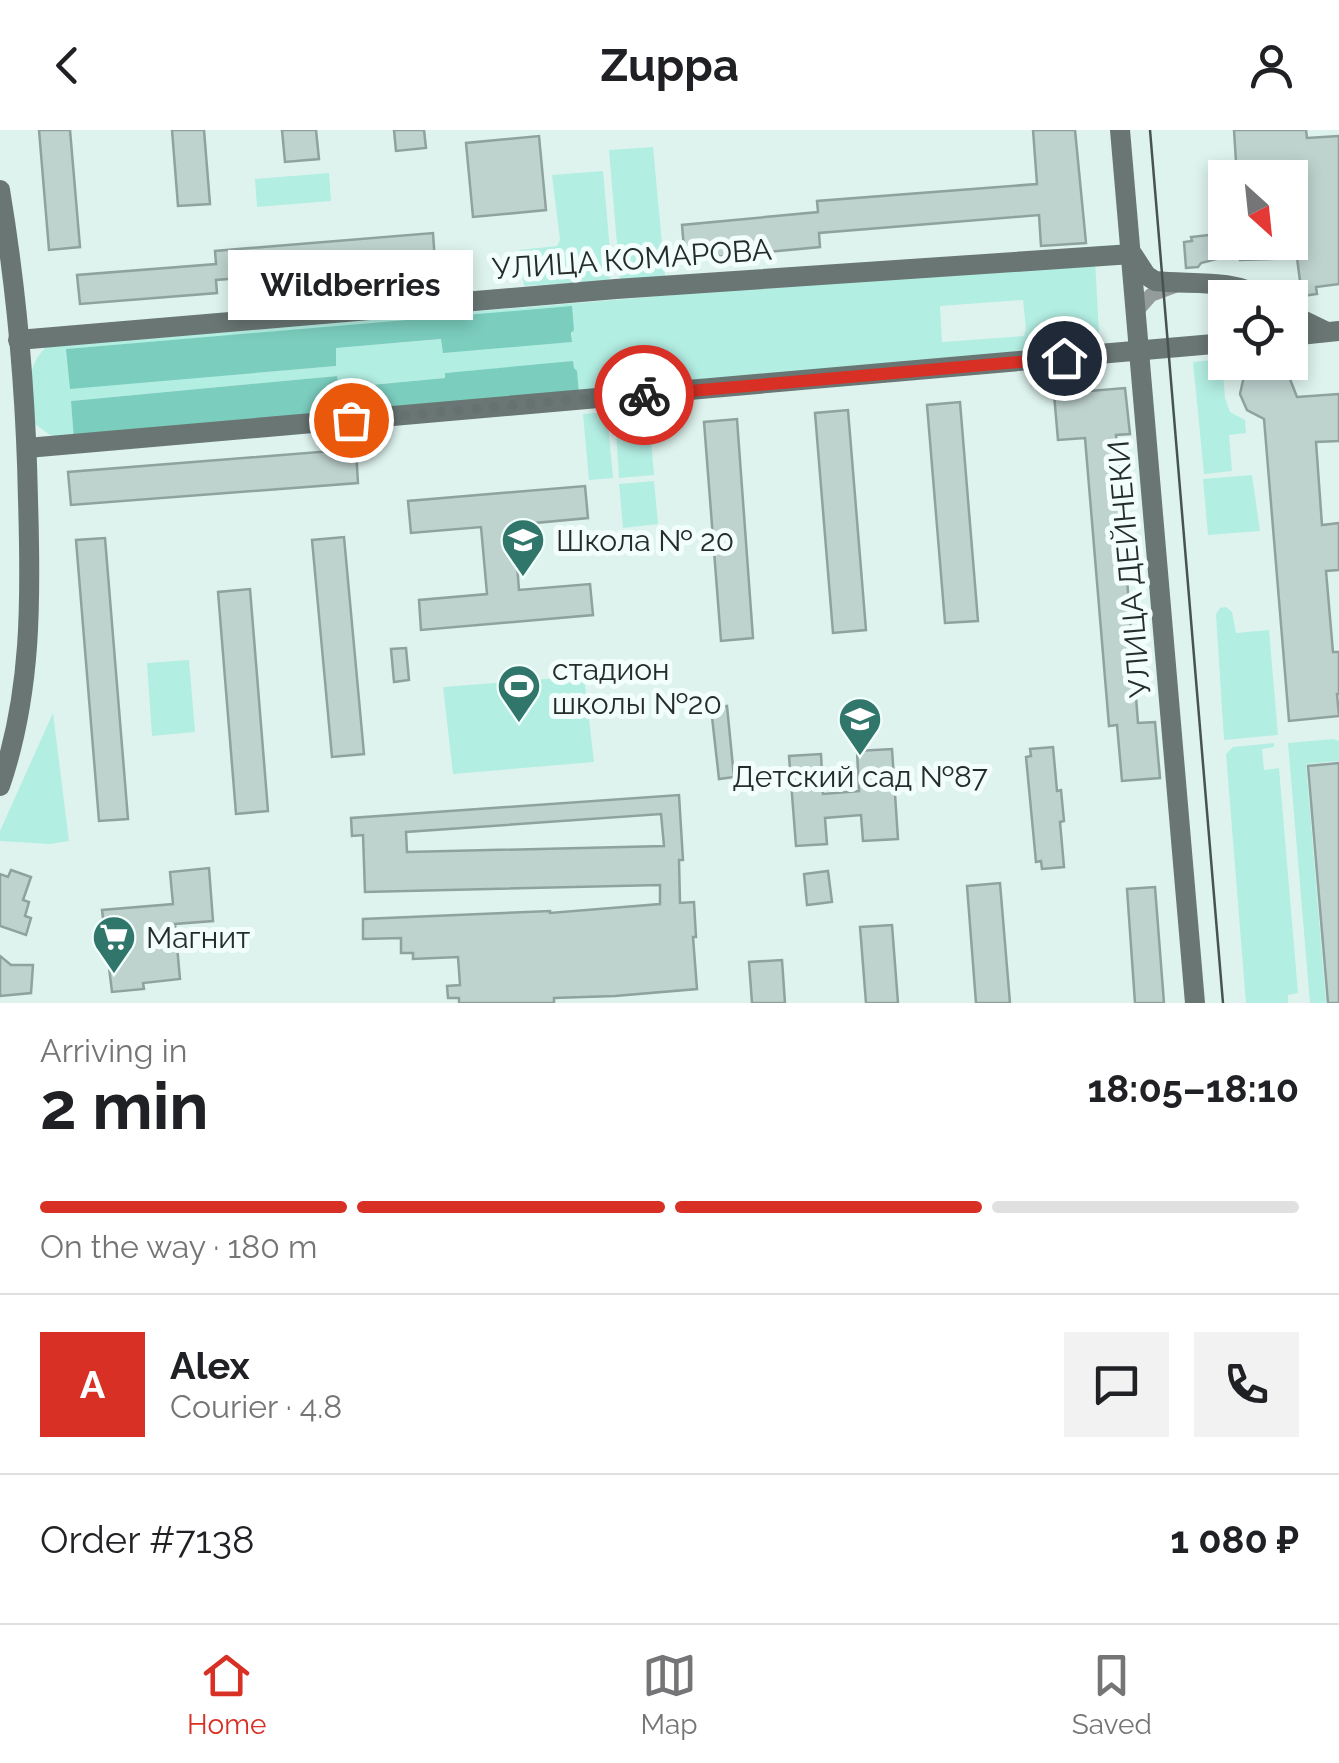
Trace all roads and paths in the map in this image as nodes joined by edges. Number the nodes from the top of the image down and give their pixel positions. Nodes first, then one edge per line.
1 (1120, 130) edge
2 (0, 190) edge
3 (1132, 254) junction
4 (1201, 284) junction
5 (1208, 284) edge
6 (1136, 312) junction
7 (1308, 321) edge
8 (1333, 331) edge
9 (1308, 334) edge
10 (18, 340) junction
11 (1208, 345) edge
12 (1138, 352) junction
13 (27, 448) junction
14 (0, 786) edge
15 (1194, 1003) edge

1 - 3 street, УЛИЦА ДЕЙНЕКИ
2 - 10 street
3 - 4 street
3 - 6 street, УЛИЦА ДЕЙНЕКИ
3 - 10 street, УЛИЦА КОМАРОВА
4 - 5 street
4 - 6 street
6 - 12 street, УЛИЦА ДЕЙНЕКИ
7 - 8 street
8 - 9 street
10 - 13 street
11 - 12 street
12 - 13 street
12 - 15 street, УЛИЦА ДЕЙНЕКИ
13 - 14 street

